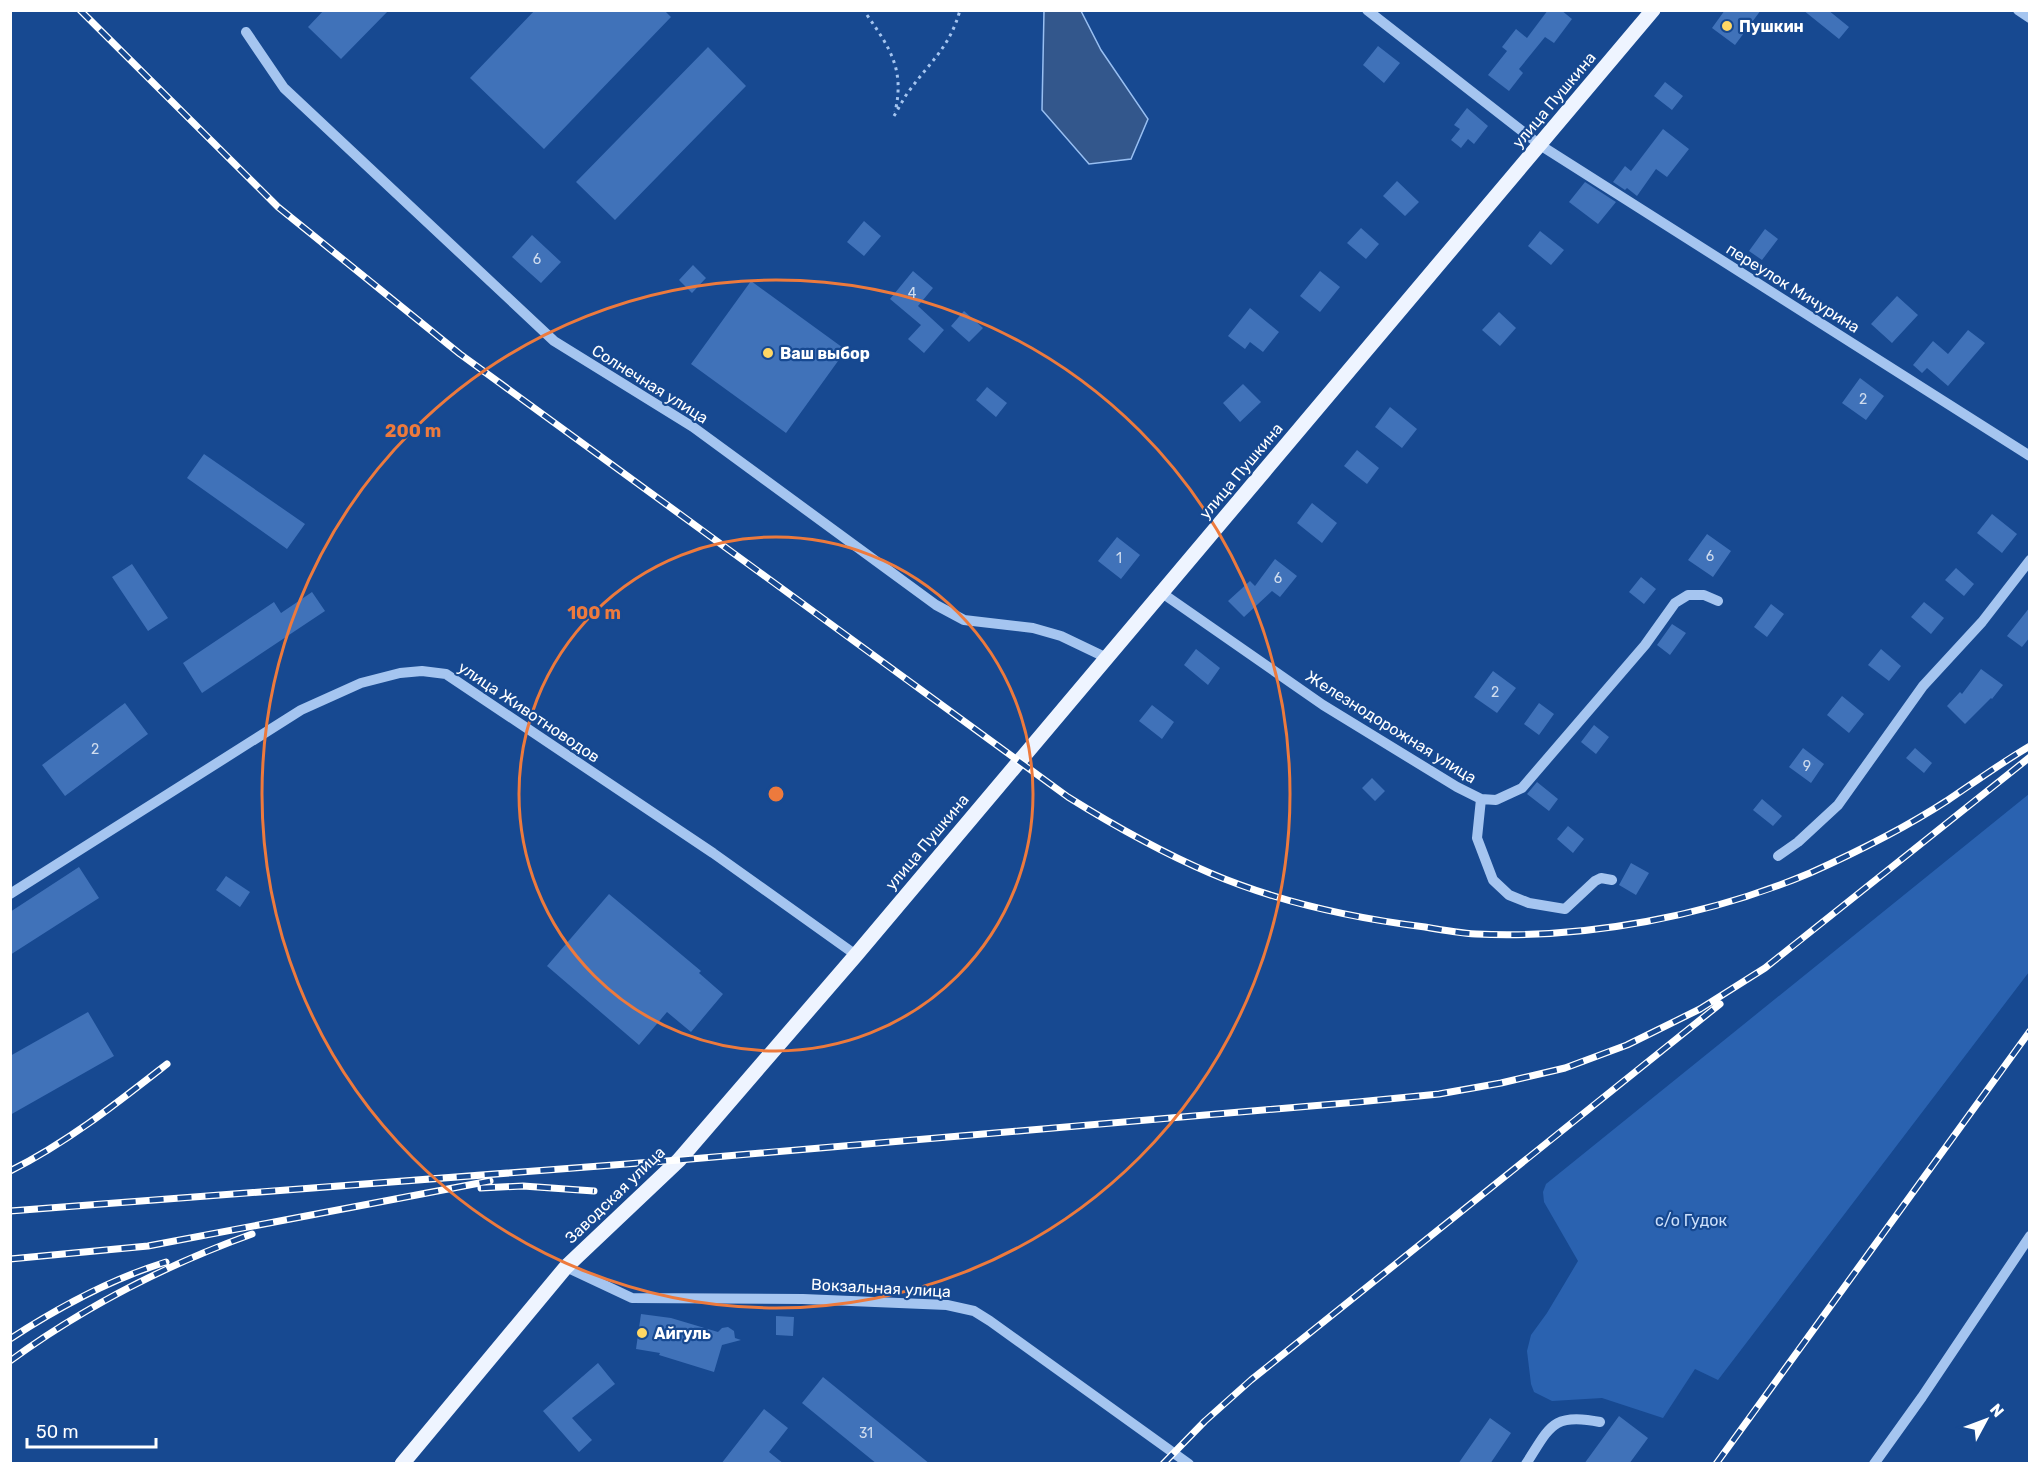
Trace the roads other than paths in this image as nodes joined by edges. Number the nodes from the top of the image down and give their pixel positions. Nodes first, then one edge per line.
1 (1366, 10) edge
2 (1653, 10) edge
3 (2018, 10) edge
4 (2030, 18) edge
5 (246, 32) dead end
6 (1540, 145) junction
7 (2030, 456) edge
8 (2030, 560) edge
9 (1162, 593) junction
10 (1718, 602) dead end
11 (1107, 658) junction
12 (1481, 799) junction
13 (1778, 856) dead end
14 (1612, 880) dead end
15 (10, 894) edge
16 (856, 955) junction
17 (2030, 1236) edge
18 (566, 1266) junction
19 (1600, 1422) dead end
20 (402, 1464) edge
21 (1189, 1464) edge
22 (1526, 1464) edge
23 (1874, 1464) edge

1 - 6 street, переулок Мичурина
2 - 6 main road, улица Пушкина
3 - 4 street
5 - 11 street, Солнечная улица
6 - 7 street, переулок Мичурина
6 - 9 main road, улица Пушкина
8 - 13 street
9 - 11 main road, улица Пушкина
9 - 12 street, Железнодорожная улица
10 - 12 street, Железнодорожная улица
11 - 16 main road, улица Пушкина
12 - 14 street
15 - 16 street, улица Животноводов
16 - 18 main road, Заводская улица
17 - 23 street
18 - 20 main road, Заводская улица
18 - 21 street, Вокзальная улица
19 - 22 street

